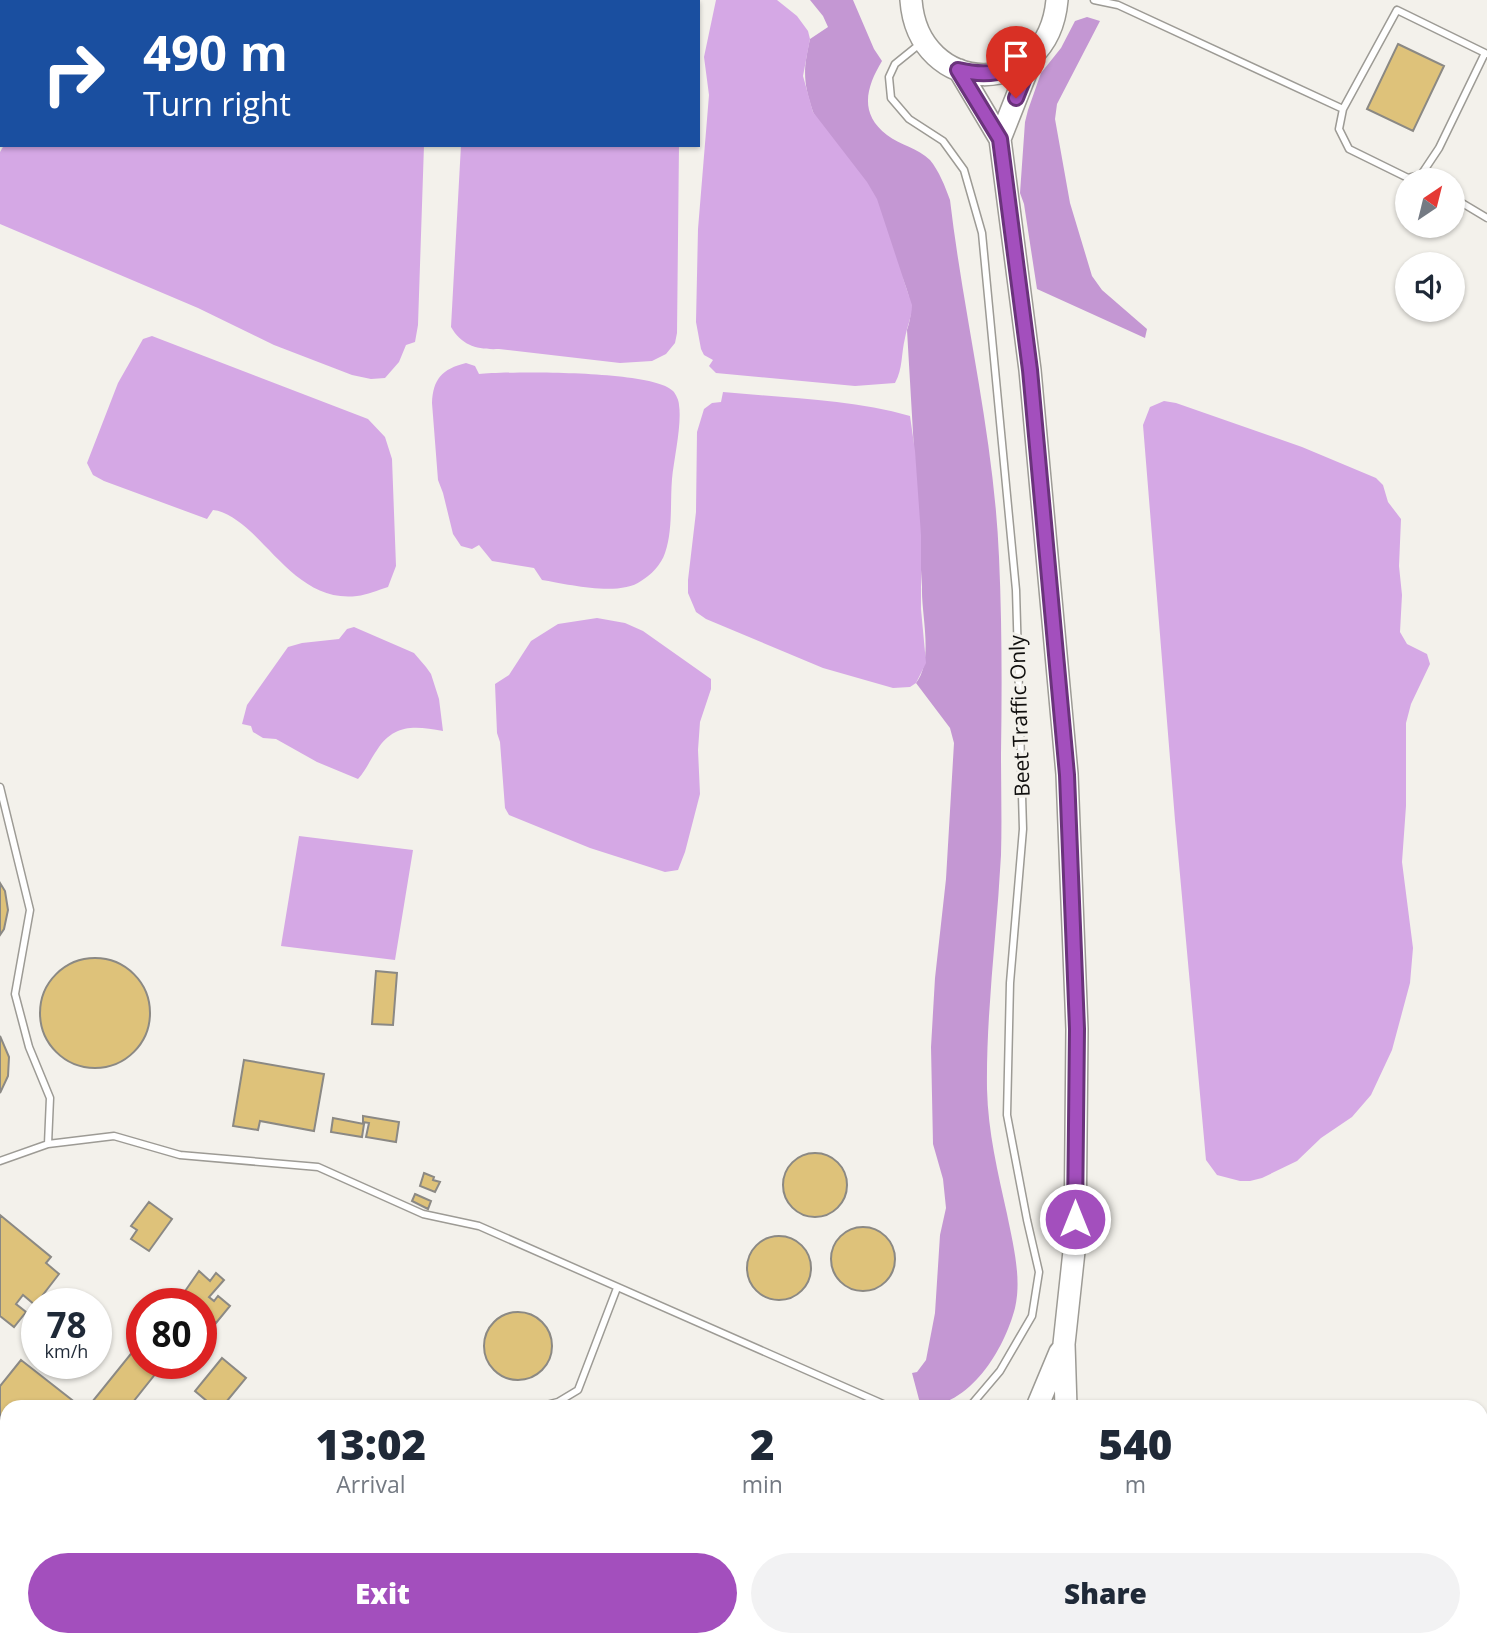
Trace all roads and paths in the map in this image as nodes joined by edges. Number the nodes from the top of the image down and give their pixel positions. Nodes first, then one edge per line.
1 (911, 0) edge
2 (1057, 0) edge
3 (1094, 0) edge
4 (923, 42) junction
5 (1486, 53) edge
6 (1032, 58) junction
7 (958, 70) junction
8 (1343, 109) junction
9 (1000, 139) junction
10 (1426, 168) edge
11 (1395, 172) edge
12 (1465, 205) edge
13 (1487, 218) edge
14 (0, 787) edge
15 (48, 1144) junction
16 (0, 1161) edge
17 (617, 1287) junction
18 (1064, 1344) junction
19 (561, 1400) edge
20 (874, 1400) edge
21 (975, 1400) edge
22 (1040, 1400) edge
23 (1066, 1400) edge

1 - 4 highway
2 - 6 highway
3 - 8 lane
4 - 7 highway
4 - 21 lane, Beet Traffic Only
5 - 8 lane
5 - 10 lane
6 - 7 highway
6 - 9 highway
7 - 9 highway
8 - 11 lane
9 - 18 highway
12 - 13 lane
14 - 15 lane
15 - 16 lane
15 - 17 lane
17 - 19 lane
17 - 20 lane
18 - 22 highway
18 - 23 highway

